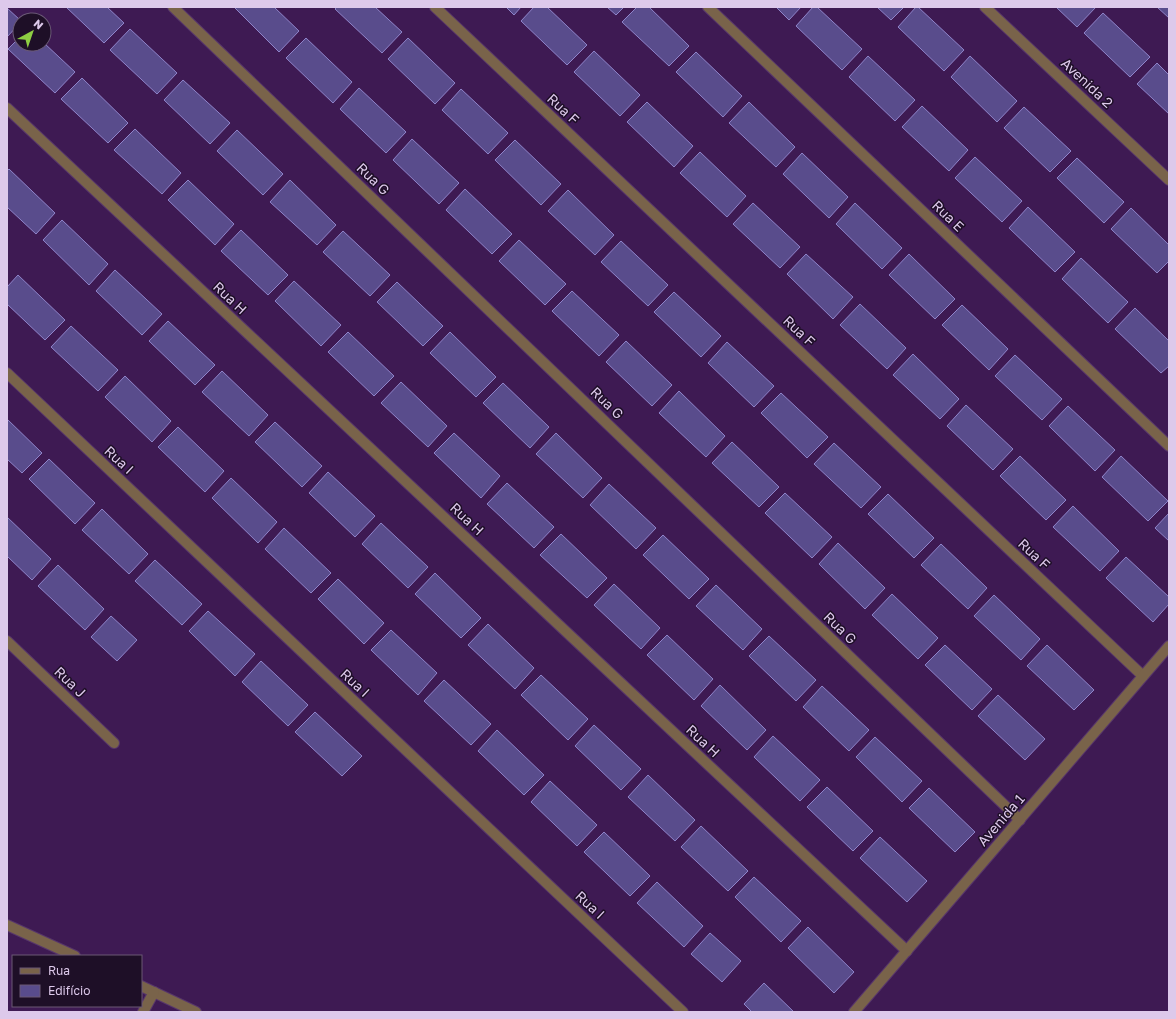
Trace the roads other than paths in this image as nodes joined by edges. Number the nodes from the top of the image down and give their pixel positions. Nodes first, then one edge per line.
1 (173, 7) edge
2 (435, 7) edge
3 (708, 7) edge
4 (985, 7) edge
5 (7, 108) edge
6 (1169, 180) edge
7 (7, 373) edge
8 (1169, 446) edge
9 (7, 641) edge
10 (1169, 646) edge
11 (1143, 676) junction
12 (114, 743) dead end
13 (1020, 820) junction
14 (7, 925) edge
15 (907, 950) junction
16 (73, 955) edge
17 (142, 986) edge
18 (154, 992) junction
19 (143, 1012) edge
20 (196, 1012) edge
21 (683, 1012) edge
22 (854, 1012) edge

1 - 13 street, Rua G
2 - 11 street, Rua F
3 - 8 street, Rua E
4 - 6 street, Avenida 2
5 - 15 street, Rua H
7 - 21 street, Rua I
9 - 12 street, Rua J
10 - 11 street, Avenida 1
11 - 13 street, Avenida 1
13 - 15 street, Avenida 1
14 - 16 street
15 - 22 street, Avenida 1
17 - 18 street
18 - 19 street
18 - 20 street

